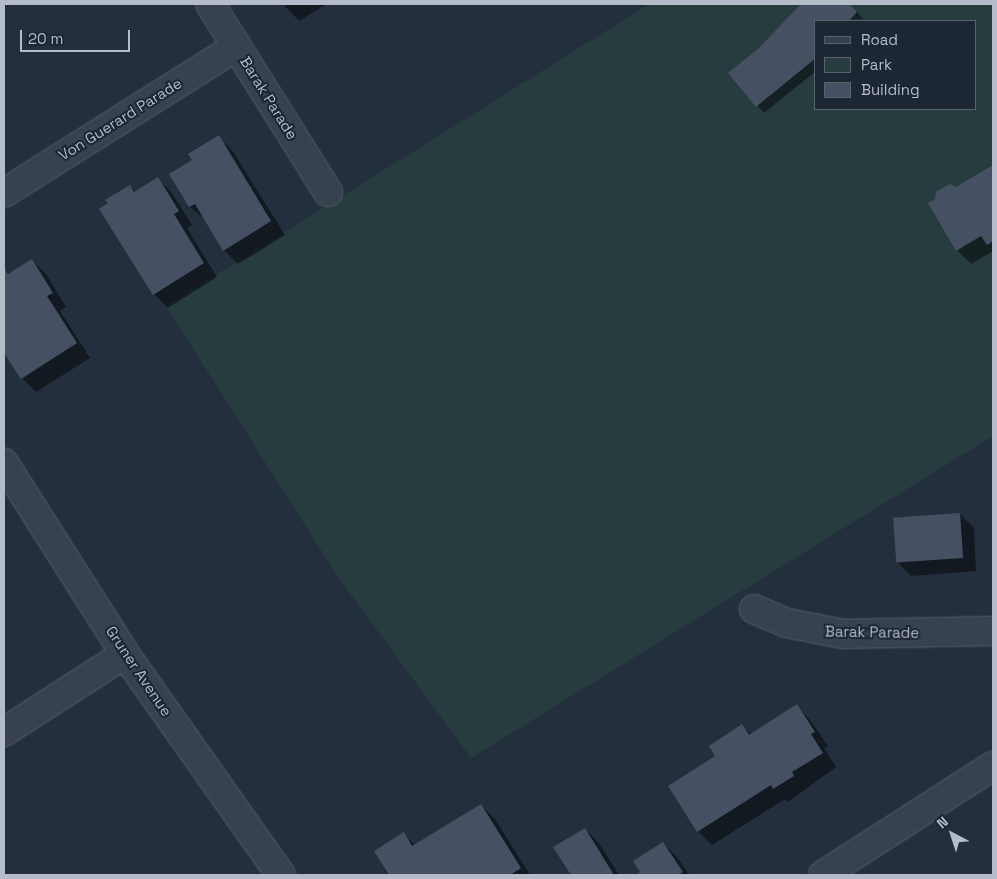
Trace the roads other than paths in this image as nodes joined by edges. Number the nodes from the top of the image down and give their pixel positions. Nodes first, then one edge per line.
1 (210, 4) edge
2 (237, 46) junction
3 (328, 192) dead end
4 (4, 193) edge
5 (4, 462) edge
6 (754, 609) dead end
7 (993, 631) edge
8 (125, 654) junction
9 (4, 732) edge
10 (993, 766) edge
11 (281, 875) edge
12 (823, 875) edge

1 - 2 street, Barak Parade
2 - 3 street, Barak Parade
2 - 4 street, Von Guerard Parade
5 - 8 street, Gruner Avenue
6 - 7 street, Barak Parade
8 - 9 street
8 - 11 street, Gruner Avenue
10 - 12 street

